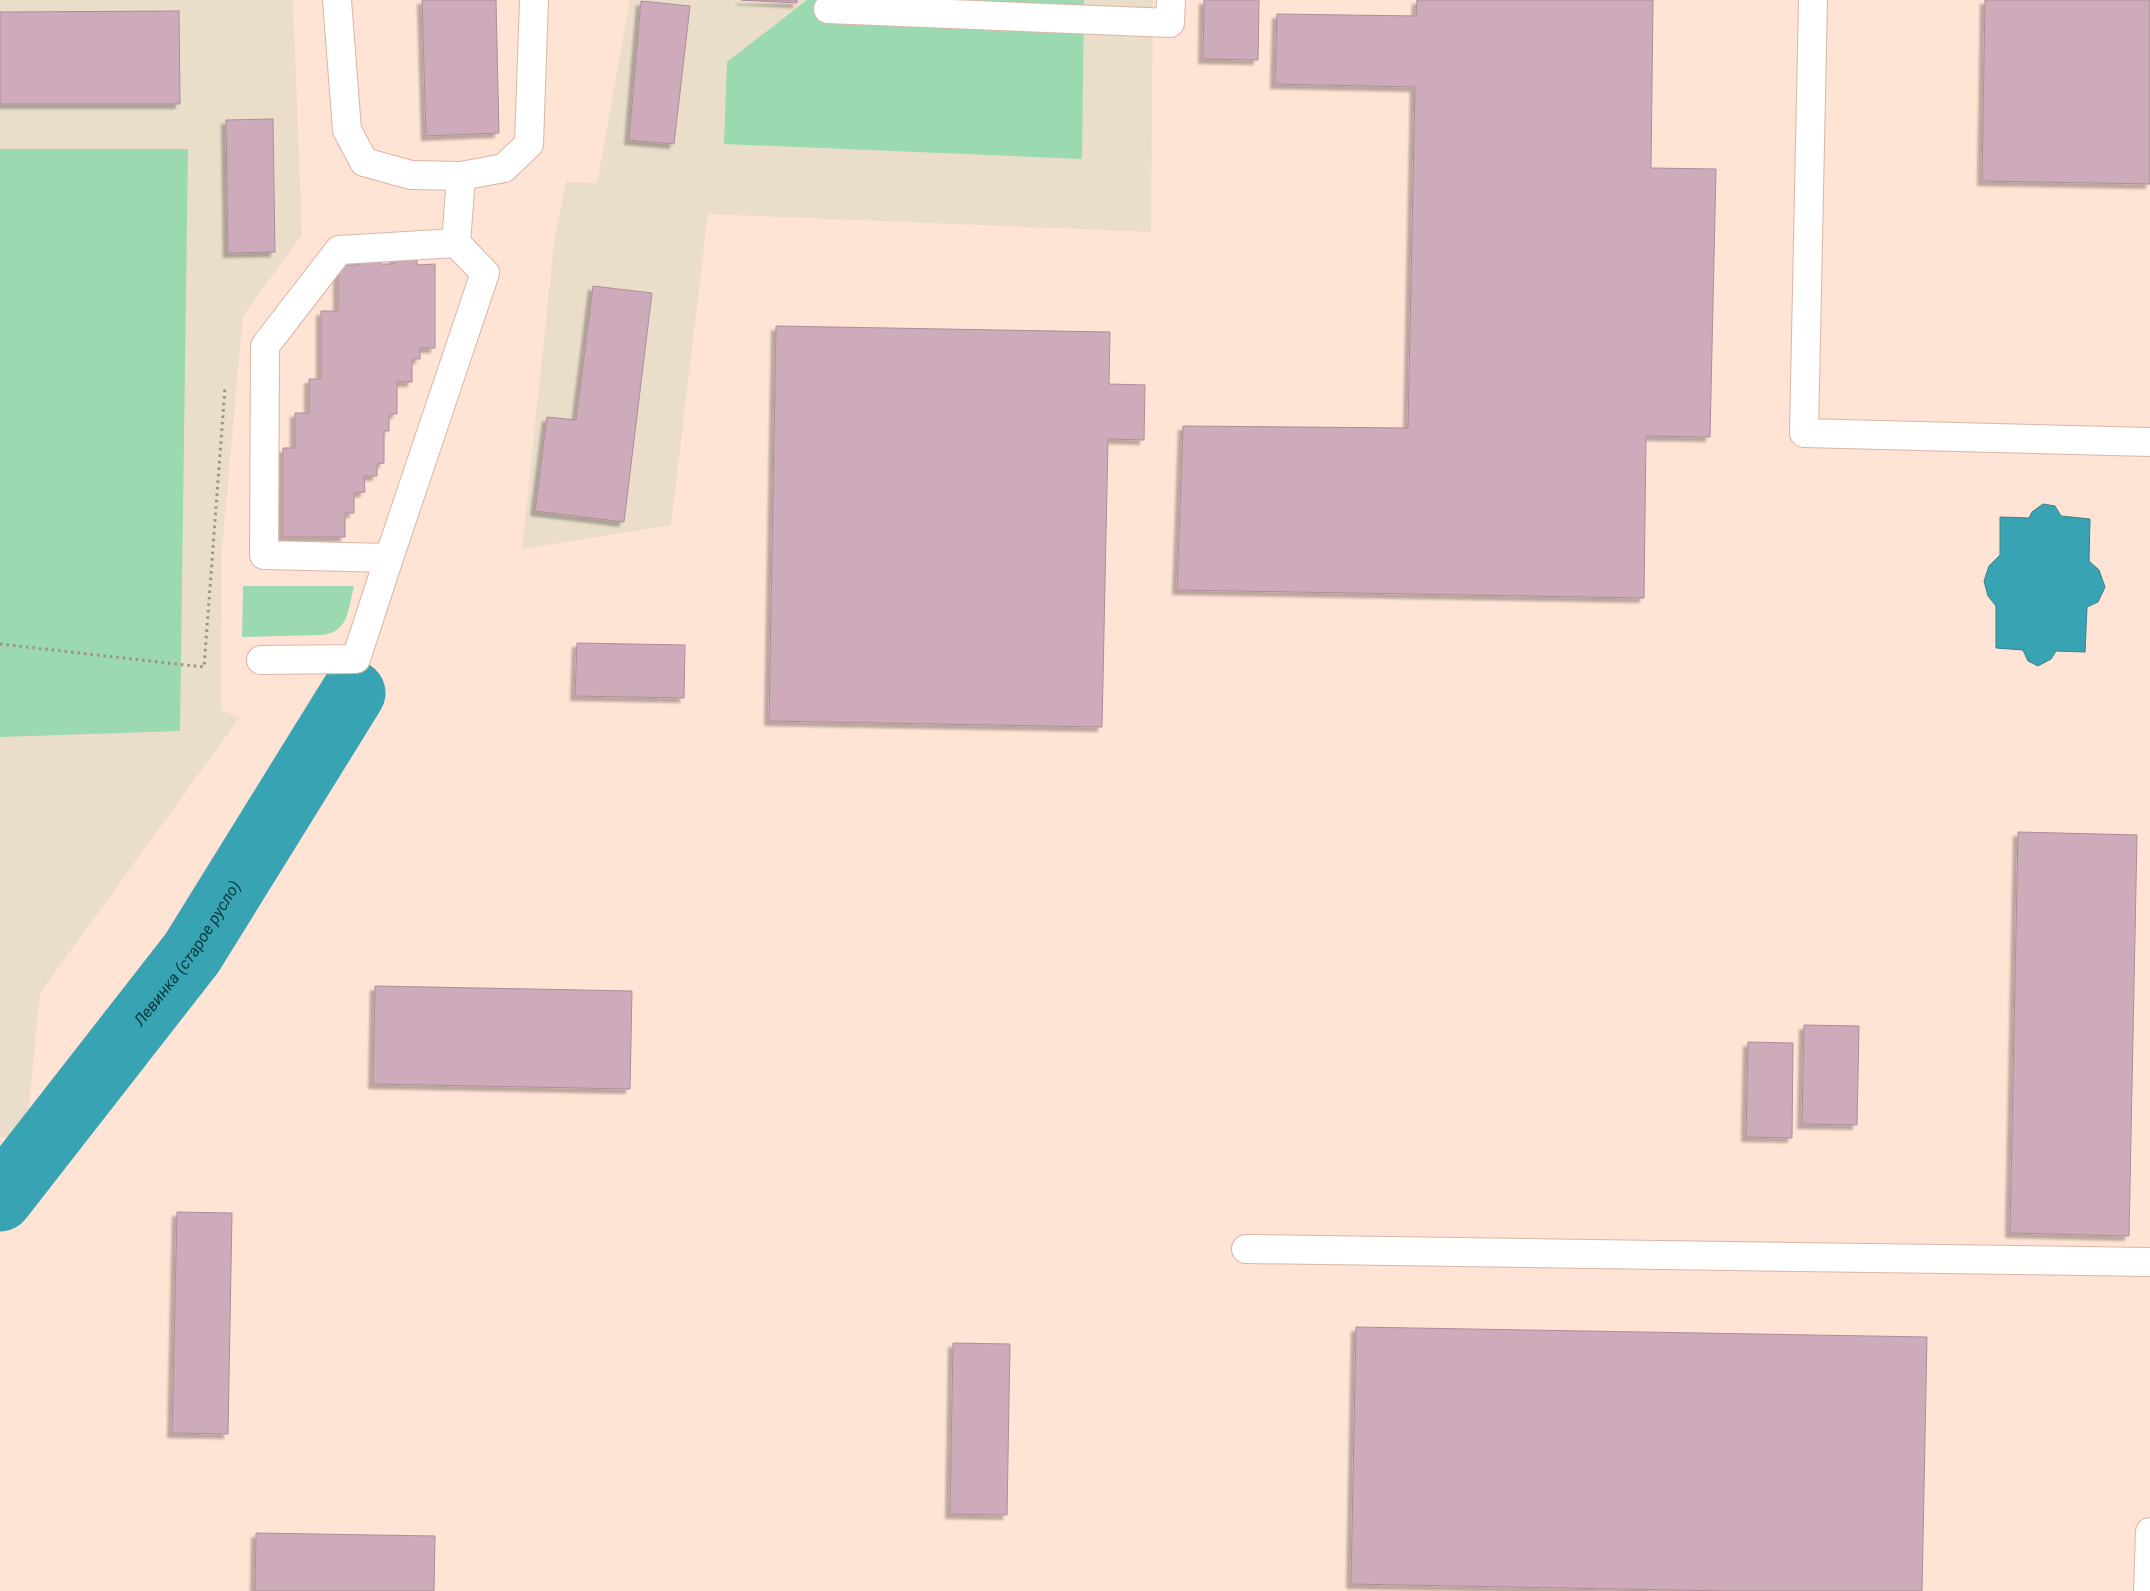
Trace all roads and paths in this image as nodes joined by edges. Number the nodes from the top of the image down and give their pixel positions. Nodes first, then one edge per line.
1 (337, 0) edge
2 (534, 0) edge
3 (1171, 0) edge
4 (1813, 0) edge
5 (828, 9) dead end
6 (461, 176) junction
7 (456, 243) junction
8 (225, 388) dead end
9 (2150, 442) edge
10 (389, 558) junction
11 (0, 644) edge
12 (262, 660) dead end
13 (1246, 1249) dead end
14 (2150, 1262) edge
15 (2150, 1532) edge
16 (2148, 1591) edge

1 - 6 lane
2 - 6 lane
3 - 5 lane
4 - 9 lane
6 - 7 lane
7 - 10 lane
7 - 10 lane
8 - 11 path
10 - 12 lane
13 - 14 lane
15 - 16 lane

